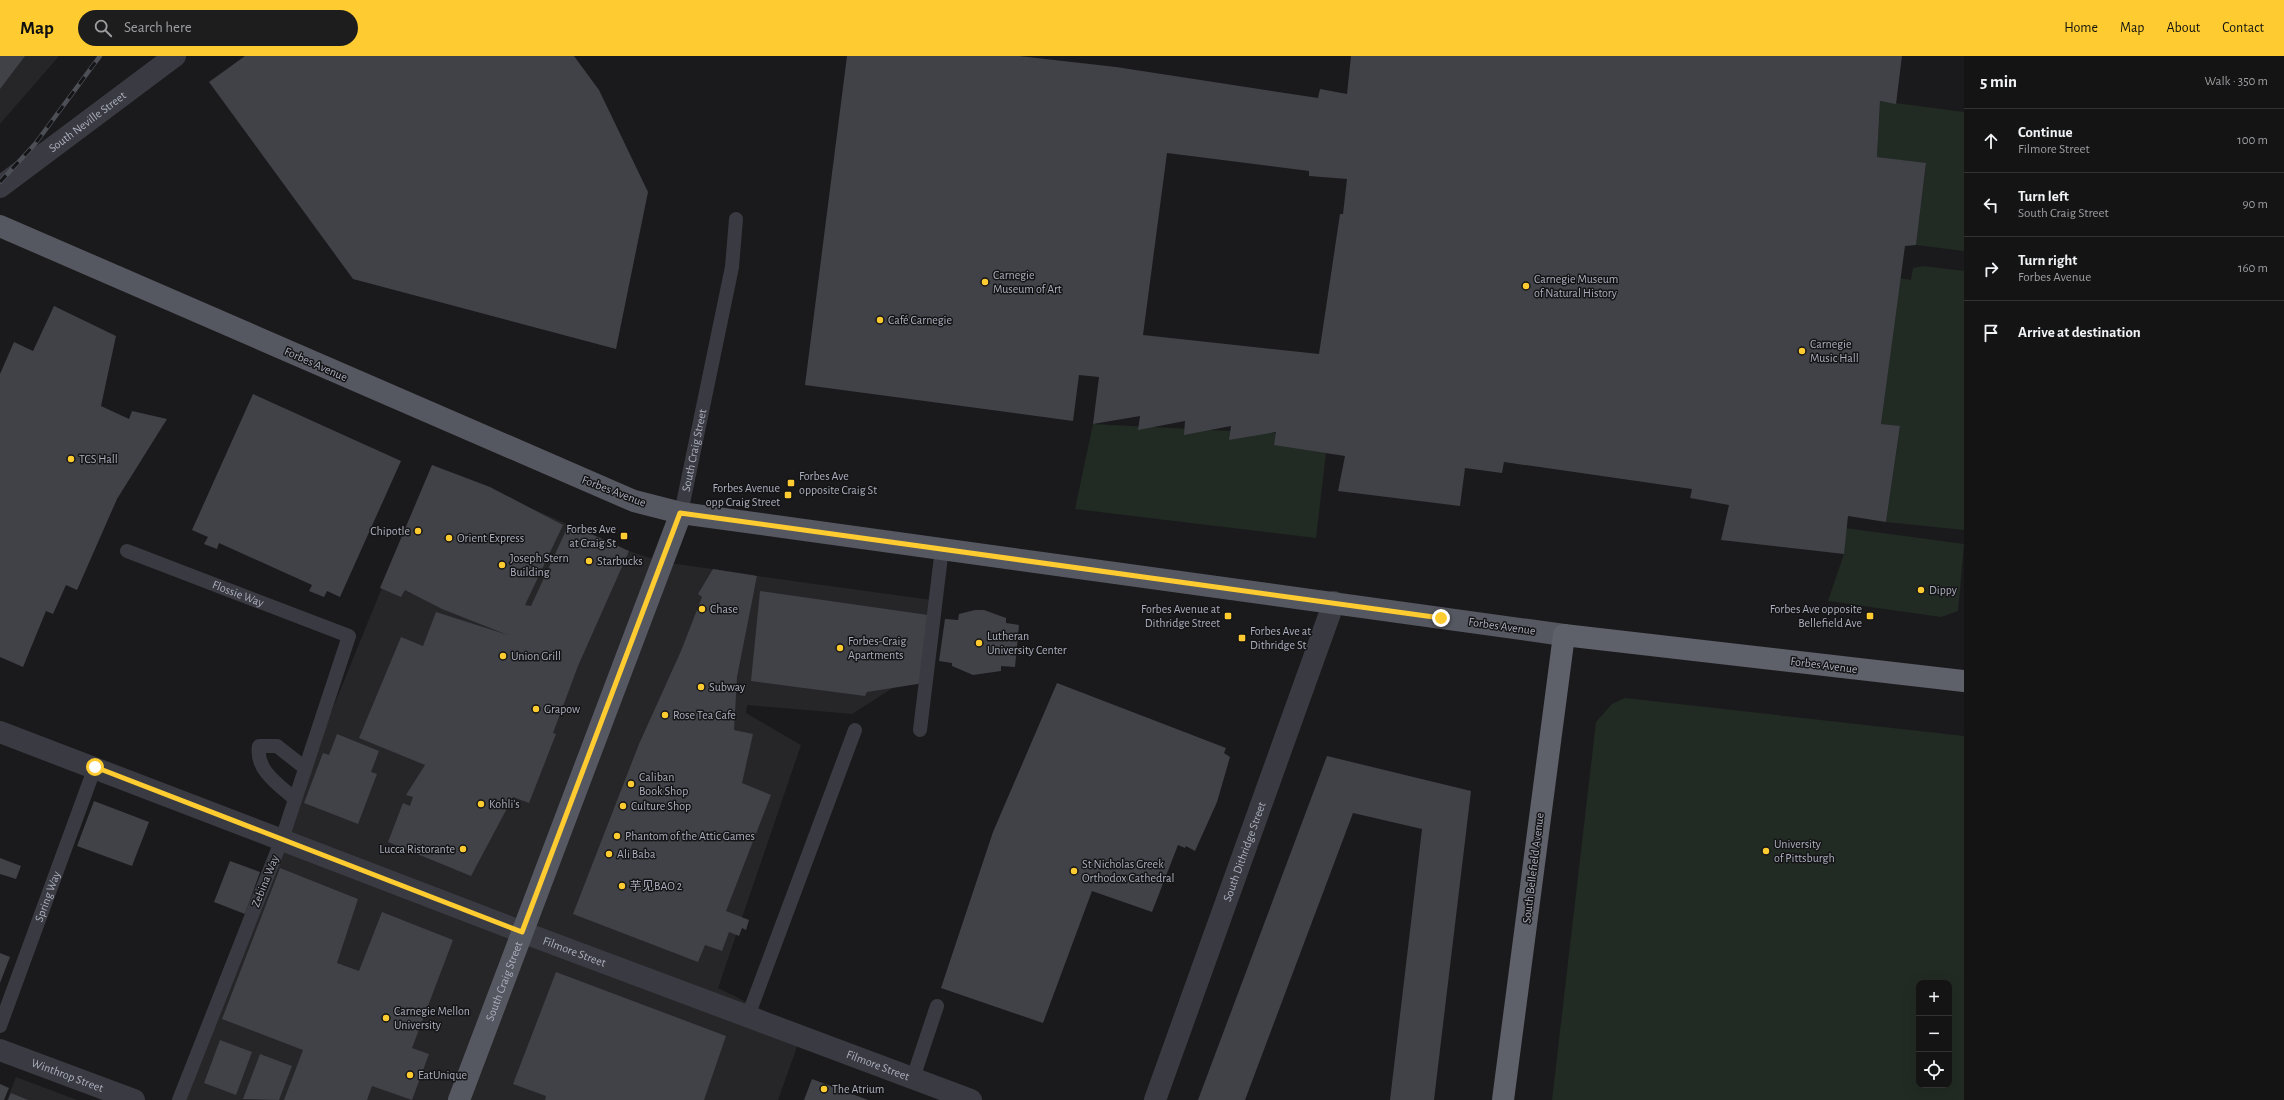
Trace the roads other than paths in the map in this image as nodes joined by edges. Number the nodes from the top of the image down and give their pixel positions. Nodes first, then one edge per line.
1 (175, 56) edge
2 (0, 187) edge
3 (736, 219) dead end
4 (0, 226) edge
5 (680, 513) junction
6 (942, 548) junction
7 (126, 551) dead end
8 (1334, 602) junction
9 (1564, 635) junction
10 (349, 636) joint
11 (1964, 681) edge
12 (855, 730) dead end
13 (920, 730) dead end
14 (0, 732) edge
15 (95, 767) junction
16 (305, 768) junction
17 (295, 799) junction
18 (282, 839) junction
19 (522, 932) junction
20 (938, 1006) dead end
21 (748, 1016) junction
22 (0, 1026) edge
23 (0, 1050) edge
24 (913, 1078) junction
25 (134, 1100) edge
26 (180, 1100) edge
27 (459, 1100) edge
28 (971, 1100) edge
29 (1154, 1100) edge
30 (1503, 1100) edge

1 - 2 street, South Neville Street
3 - 5 lane, South Craig Street
4 - 5 main road, Forbes Avenue
5 - 6 main road, Forbes Avenue
5 - 19 main road, South Craig Street
6 - 8 main road, Forbes Avenue
6 - 13 lane
7 - 10 lane, Flossie Way
8 - 9 main road, Forbes Avenue
8 - 29 street, South Dithridge Street
9 - 11 highway, Forbes Avenue
9 - 30 highway, South Bellefield Avenue
10 - 16 lane, Zebina Way
12 - 21 lane
14 - 15 street, Filmore Street
15 - 18 street, Filmore Street
15 - 22 lane, Spring Way
16 - 17 lane, Zebina Way
16 - 17 lane
17 - 18 lane, Zebina Way
18 - 19 street, Filmore Street
18 - 26 lane, Zebina Way
19 - 21 street, Filmore Street
19 - 27 main road, South Craig Street
20 - 24 lane
21 - 24 street, Filmore Street
23 - 25 street, Winthrop Street
24 - 28 street, Filmore Street

